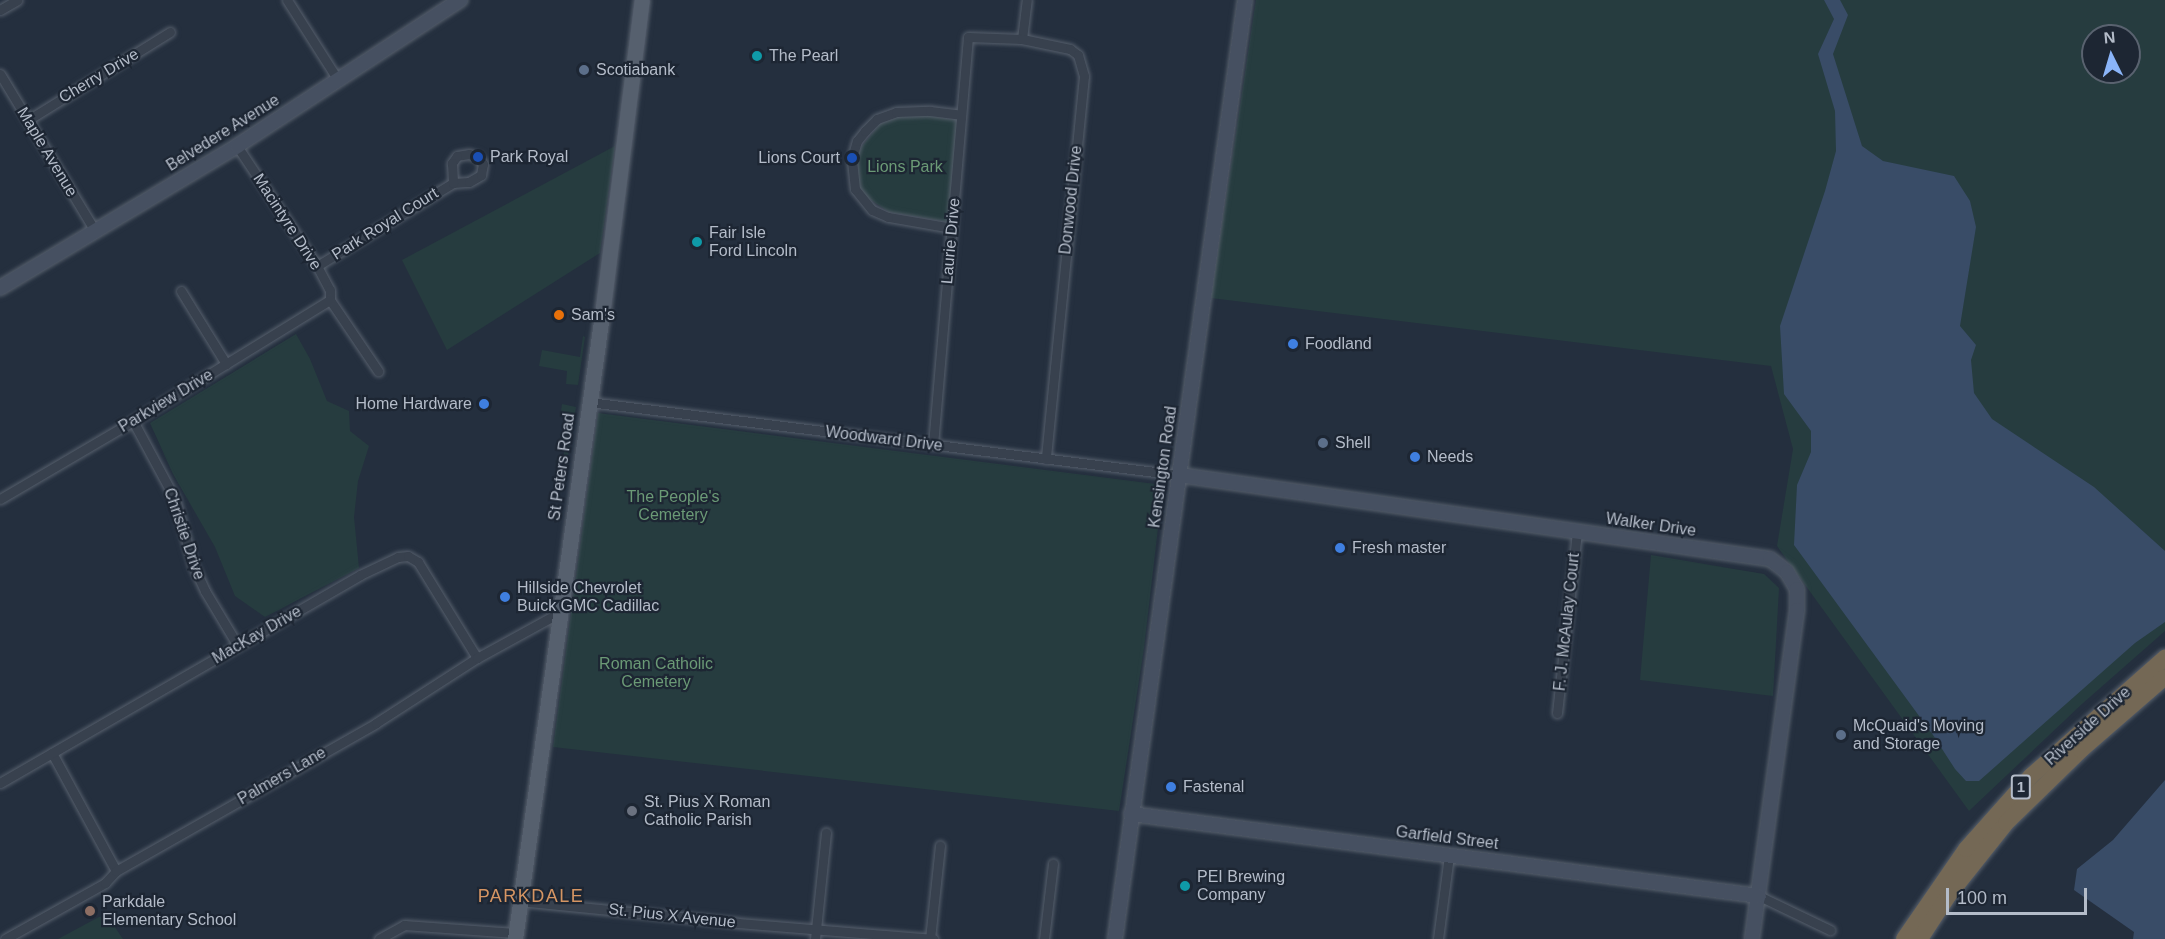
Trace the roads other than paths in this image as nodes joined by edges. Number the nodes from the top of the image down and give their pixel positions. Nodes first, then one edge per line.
1 (17, 0) edge
2 (287, 0) edge
3 (460, 0) edge
4 (642, 0) edge
5 (1027, 0) edge
6 (1245, 0) edge
7 (0, 10) edge
8 (170, 32) dead end
9 (968, 37) joint
10 (1022, 39) junction
11 (0, 74) edge
12 (338, 80) junction
13 (3, 85) edge
14 (961, 115) junction
15 (28, 120) junction
16 (237, 146) junction
17 (453, 183) dead end
18 (952, 228) junction
19 (95, 231) junction
20 (317, 266) junction
21 (0, 288) edge
22 (181, 291) dead end
23 (330, 300) junction
24 (226, 364) junction
25 (378, 371) dead end
26 (589, 402) junction
27 (133, 421) junction
28 (933, 445) junction
29 (1046, 459) junction
30 (1179, 475) junction
31 (0, 499) edge
32 (1577, 532) junction
33 (559, 613) junction
34 (238, 646) junction
35 (477, 658) junction
36 (2165, 658) edge
37 (2165, 677) edge
38 (1557, 713) dead end
39 (52, 753) junction
40 (0, 783) edge
41 (1131, 814) junction
42 (826, 833) dead end
43 (940, 846) dead end
44 (1449, 855) junction
45 (1053, 864) dead end
46 (116, 871) junction
47 (1759, 896) junction
48 (519, 901) junction
49 (1830, 930) dead end
50 (815, 934) edge
51 (515, 936) edge
52 (5, 939) edge
53 (379, 939) edge
54 (932, 939) edge
55 (1044, 939) edge
56 (1115, 939) edge
57 (1438, 939) edge
58 (1752, 939) edge
59 (1904, 939) edge
60 (1920, 939) edge

1 - 7 street
2 - 12 street
3 - 12 street, Belvedere Avenue
4 - 26 main road, St Peters Road
5 - 10 street
6 - 30 street, Kensington Road
8 - 15 street, Cherry Drive
9 - 10 street, Donwood Drive
9 - 14 street, Laurie Drive
10 - 29 street, Donwood Drive
11 - 13 street, Maple Avenue
12 - 16 street, Belvedere Avenue
13 - 15 street, Maple Avenue
14 - 18 street, Laurie Drive
14 - 18 street
15 - 19 street, Maple Avenue
16 - 19 street, Belvedere Avenue
16 - 20 street, Macintyre Drive
17 - 20 street, Park Royal Court
18 - 28 street, Laurie Drive
19 - 21 street, Belvedere Avenue
20 - 23 street, Macintyre Drive
22 - 24 street
23 - 24 street, Parkview Drive
23 - 25 street
24 - 27 street, Parkview Drive
26 - 28 street, Woodward Drive
26 - 33 main road, St Peters Road
27 - 31 street, Parkview Drive
27 - 34 street, Christie Drive
28 - 29 street, Woodward Drive
29 - 30 street, Woodward Drive
30 - 32 street, Walker Drive
30 - 41 street, Kensington Road
32 - 38 street, F. J. McAulay Court
32 - 47 street, Walker Drive
33 - 35 street, Palmers Lane
33 - 48 main road, St Peters Road
34 - 35 street, MacKay Drive
34 - 39 street, MacKay Drive
35 - 46 street, Palmers Lane
36 - 59 highway, Riverside Drive / 1
37 - 60 highway, Riverside Drive / 1
39 - 40 street, MacKay Drive
39 - 46 street
41 - 44 street, Garfield Street
41 - 56 street, Kensington Road
42 - 50 street
43 - 54 street
44 - 47 street, Garfield Street
44 - 57 street
45 - 55 street
46 - 52 street, Palmers Lane
47 - 49 street, Garfield Street
47 - 58 street
48 - 50 street, St. Pius X Avenue
48 - 51 main road, St Peters Road
50 - 54 street, St. Pius X Avenue
51 - 53 street

